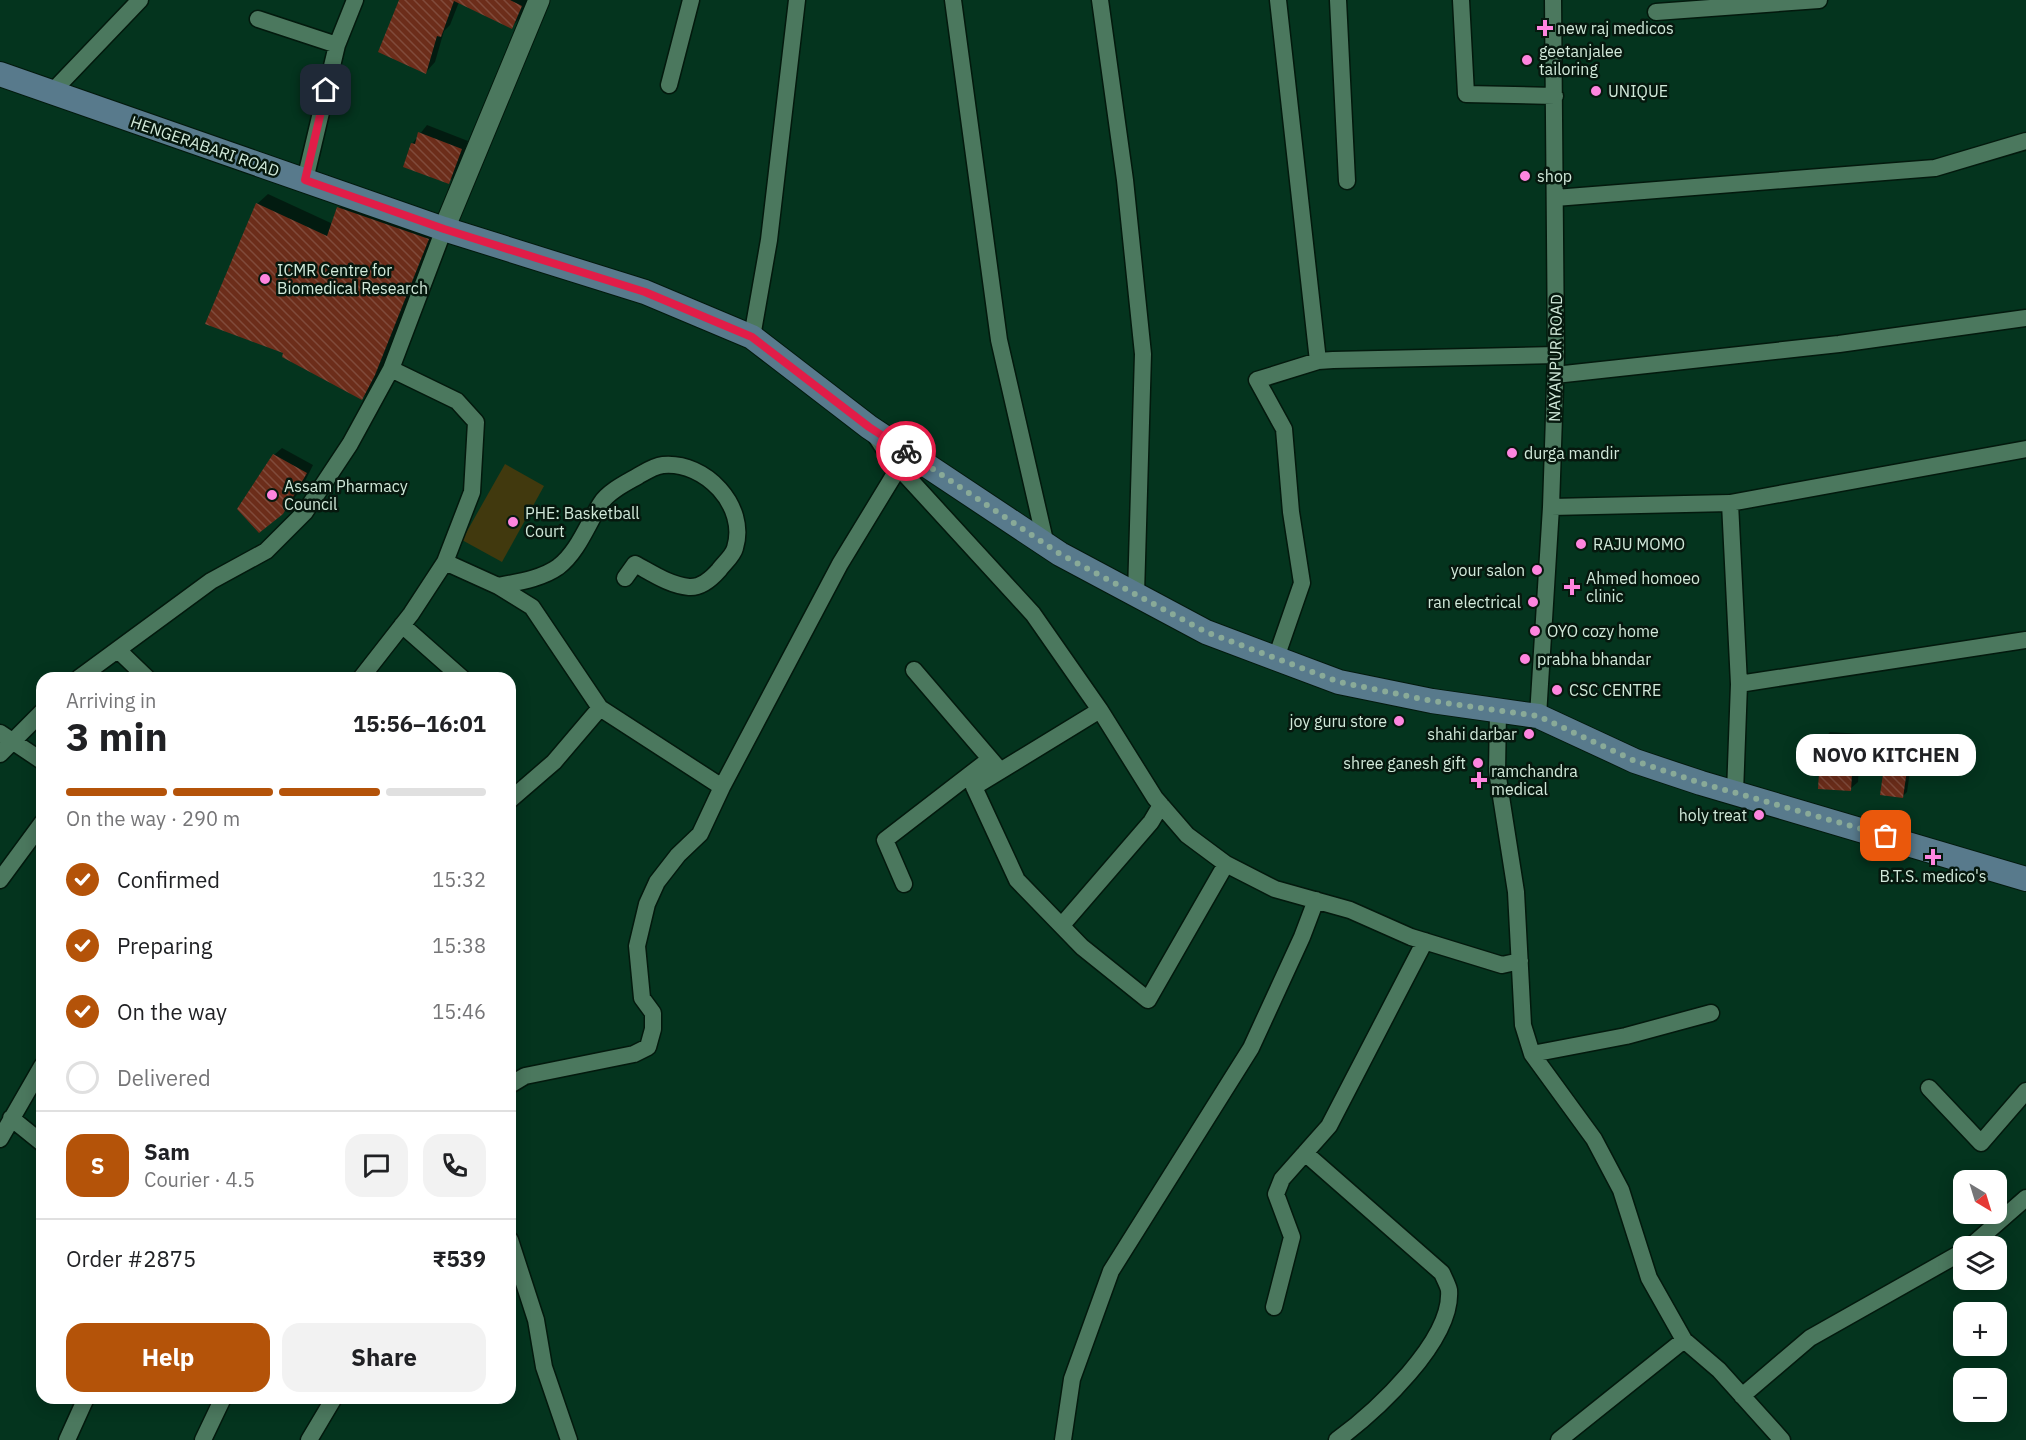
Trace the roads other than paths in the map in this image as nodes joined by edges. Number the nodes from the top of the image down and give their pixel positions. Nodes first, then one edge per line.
1 (140, 0) edge
2 (355, 0) edge
3 (539, 0) edge
4 (691, 0) edge
5 (797, 0) edge
6 (953, 0) edge
7 (1100, 0) edge
8 (1278, 0) edge
9 (1338, 0) edge
10 (1461, 0) edge
11 (1553, 0) edge
12 (1819, 0) edge
13 (1656, 12) dead end
14 (258, 19) dead end
15 (337, 45) junction
16 (0, 74) edge
17 (669, 84) dead end
18 (52, 92) junction
19 (1554, 96) junction
20 (2026, 141) edge
21 (305, 180) junction
22 (1347, 181) dead end
23 (1555, 198) junction
24 (444, 229) junction
25 (2026, 318) edge
26 (752, 337) junction
27 (1556, 355) junction
28 (1318, 362) junction
29 (391, 369) junction
30 (1555, 375) junction
31 (869, 427) junction
32 (2026, 449) edge
33 (899, 467) junction
34 (1730, 503) junction
35 (1551, 507) junction
36 (1046, 544) junction
37 (445, 562) junction
38 (625, 578) dead end
39 (498, 586) junction
40 (1136, 594) junction
41 (402, 625) junction
42 (2026, 640) edge
43 (118, 650) junction
44 (1276, 658) junction
45 (914, 670) dead end
46 (86, 672) edge
47 (141, 672) edge
48 (366, 672) edge
49 (455, 672) edge
50 (1739, 684) junction
51 (600, 708) junction
52 (1100, 710) junction
53 (1498, 712) junction
54 (1538, 716) junction
55 (36, 717) edge
56 (4, 743) edge
57 (36, 758) edge
58 (995, 765) junction
59 (722, 787) junction
60 (1735, 793) junction
61 (516, 795) edge
62 (1161, 805) junction
63 (36, 832) edge
64 (1226, 864) junction
65 (2022, 873) edge
66 (0, 880) edge
67 (904, 884) dead end
68 (1316, 900) junction
69 (1062, 925) junction
70 (1425, 941) junction
71 (1520, 961) junction
72 (1711, 1013) dead end
73 (1532, 1054) junction
74 (36, 1076) edge
75 (516, 1081) edge
76 (1929, 1088) dead end
77 (2026, 1091) edge
78 (11, 1118) junction
79 (36, 1138) edge
80 (0, 1139) edge
81 (1305, 1153) junction
82 (2026, 1198) edge
83 (1982, 1236) edge
84 (1953, 1257) edge
85 (516, 1258) edge
86 (1274, 1307) dead end
87 (1684, 1340) junction
88 (1742, 1396) junction
89 (83, 1404) edge
90 (221, 1404) edge
91 (330, 1404) edge
92 (67, 1440) edge
93 (202, 1440) edge
94 (309, 1440) edge
95 (569, 1440) edge
96 (1063, 1440) edge
97 (1337, 1440) edge
98 (1559, 1440) edge
99 (1782, 1440) edge

1 - 18 street
2 - 15 street
3 - 24 street
4 - 17 street
5 - 26 street
6 - 36 street
7 - 40 street
8 - 28 street
9 - 22 street
10 - 19 street
11 - 19 street, NAYANPUR ROAD
12 - 13 street
14 - 15 street
15 - 21 street
16 - 18 main road, HENGERABARI ROAD
18 - 21 main road, HENGERABARI ROAD
19 - 23 street, NAYANPUR ROAD
20 - 23 street
21 - 24 main road, HENGERABARI ROAD
23 - 27 street, NAYANPUR ROAD
24 - 26 main road, HENGERABARI ROAD
24 - 29 street
25 - 30 street
26 - 31 main road, HENGERABARI ROAD
27 - 28 street
27 - 30 street, NAYANPUR ROAD
28 - 44 street
29 - 37 street
29 - 43 street
30 - 35 street, NAYANPUR ROAD
31 - 33 street
31 - 36 main road, HENGERABARI ROAD
32 - 34 street
33 - 52 street
33 - 59 street
34 - 35 street
34 - 50 street
35 - 54 street, NAYANPUR ROAD
36 - 40 main road, HENGERABARI ROAD
37 - 39 street
37 - 41 street
38 - 39 street
39 - 51 street
40 - 44 main road, HENGERABARI ROAD
41 - 48 street
41 - 49 street
42 - 50 street
43 - 46 street
43 - 47 street
44 - 53 main road, HENGERABARI ROAD
45 - 58 street
50 - 60 street
51 - 59 street
51 - 61 street
52 - 58 street
52 - 62 street
53 - 54 main road, HENGERABARI ROAD
53 - 71 street
54 - 60 main road, HENGERABARI ROAD
55 - 56 street
56 - 57 street
58 - 67 street
58 - 69 street
59 - 75 street
60 - 65 main road, HENGERABARI ROAD
62 - 64 street
62 - 69 street
63 - 66 street
64 - 68 street
64 - 69 street
68 - 70 street
68 - 96 street
70 - 71 street
70 - 81 street
71 - 73 street
72 - 73 street
73 - 87 street
74 - 78 street
76 - 77 street
78 - 79 street
78 - 80 street
81 - 86 street
81 - 97 street
82 - 83 street
84 - 88 street
85 - 95 street
87 - 88 street
87 - 98 street
88 - 99 street
89 - 92 street
90 - 93 street
91 - 94 street

